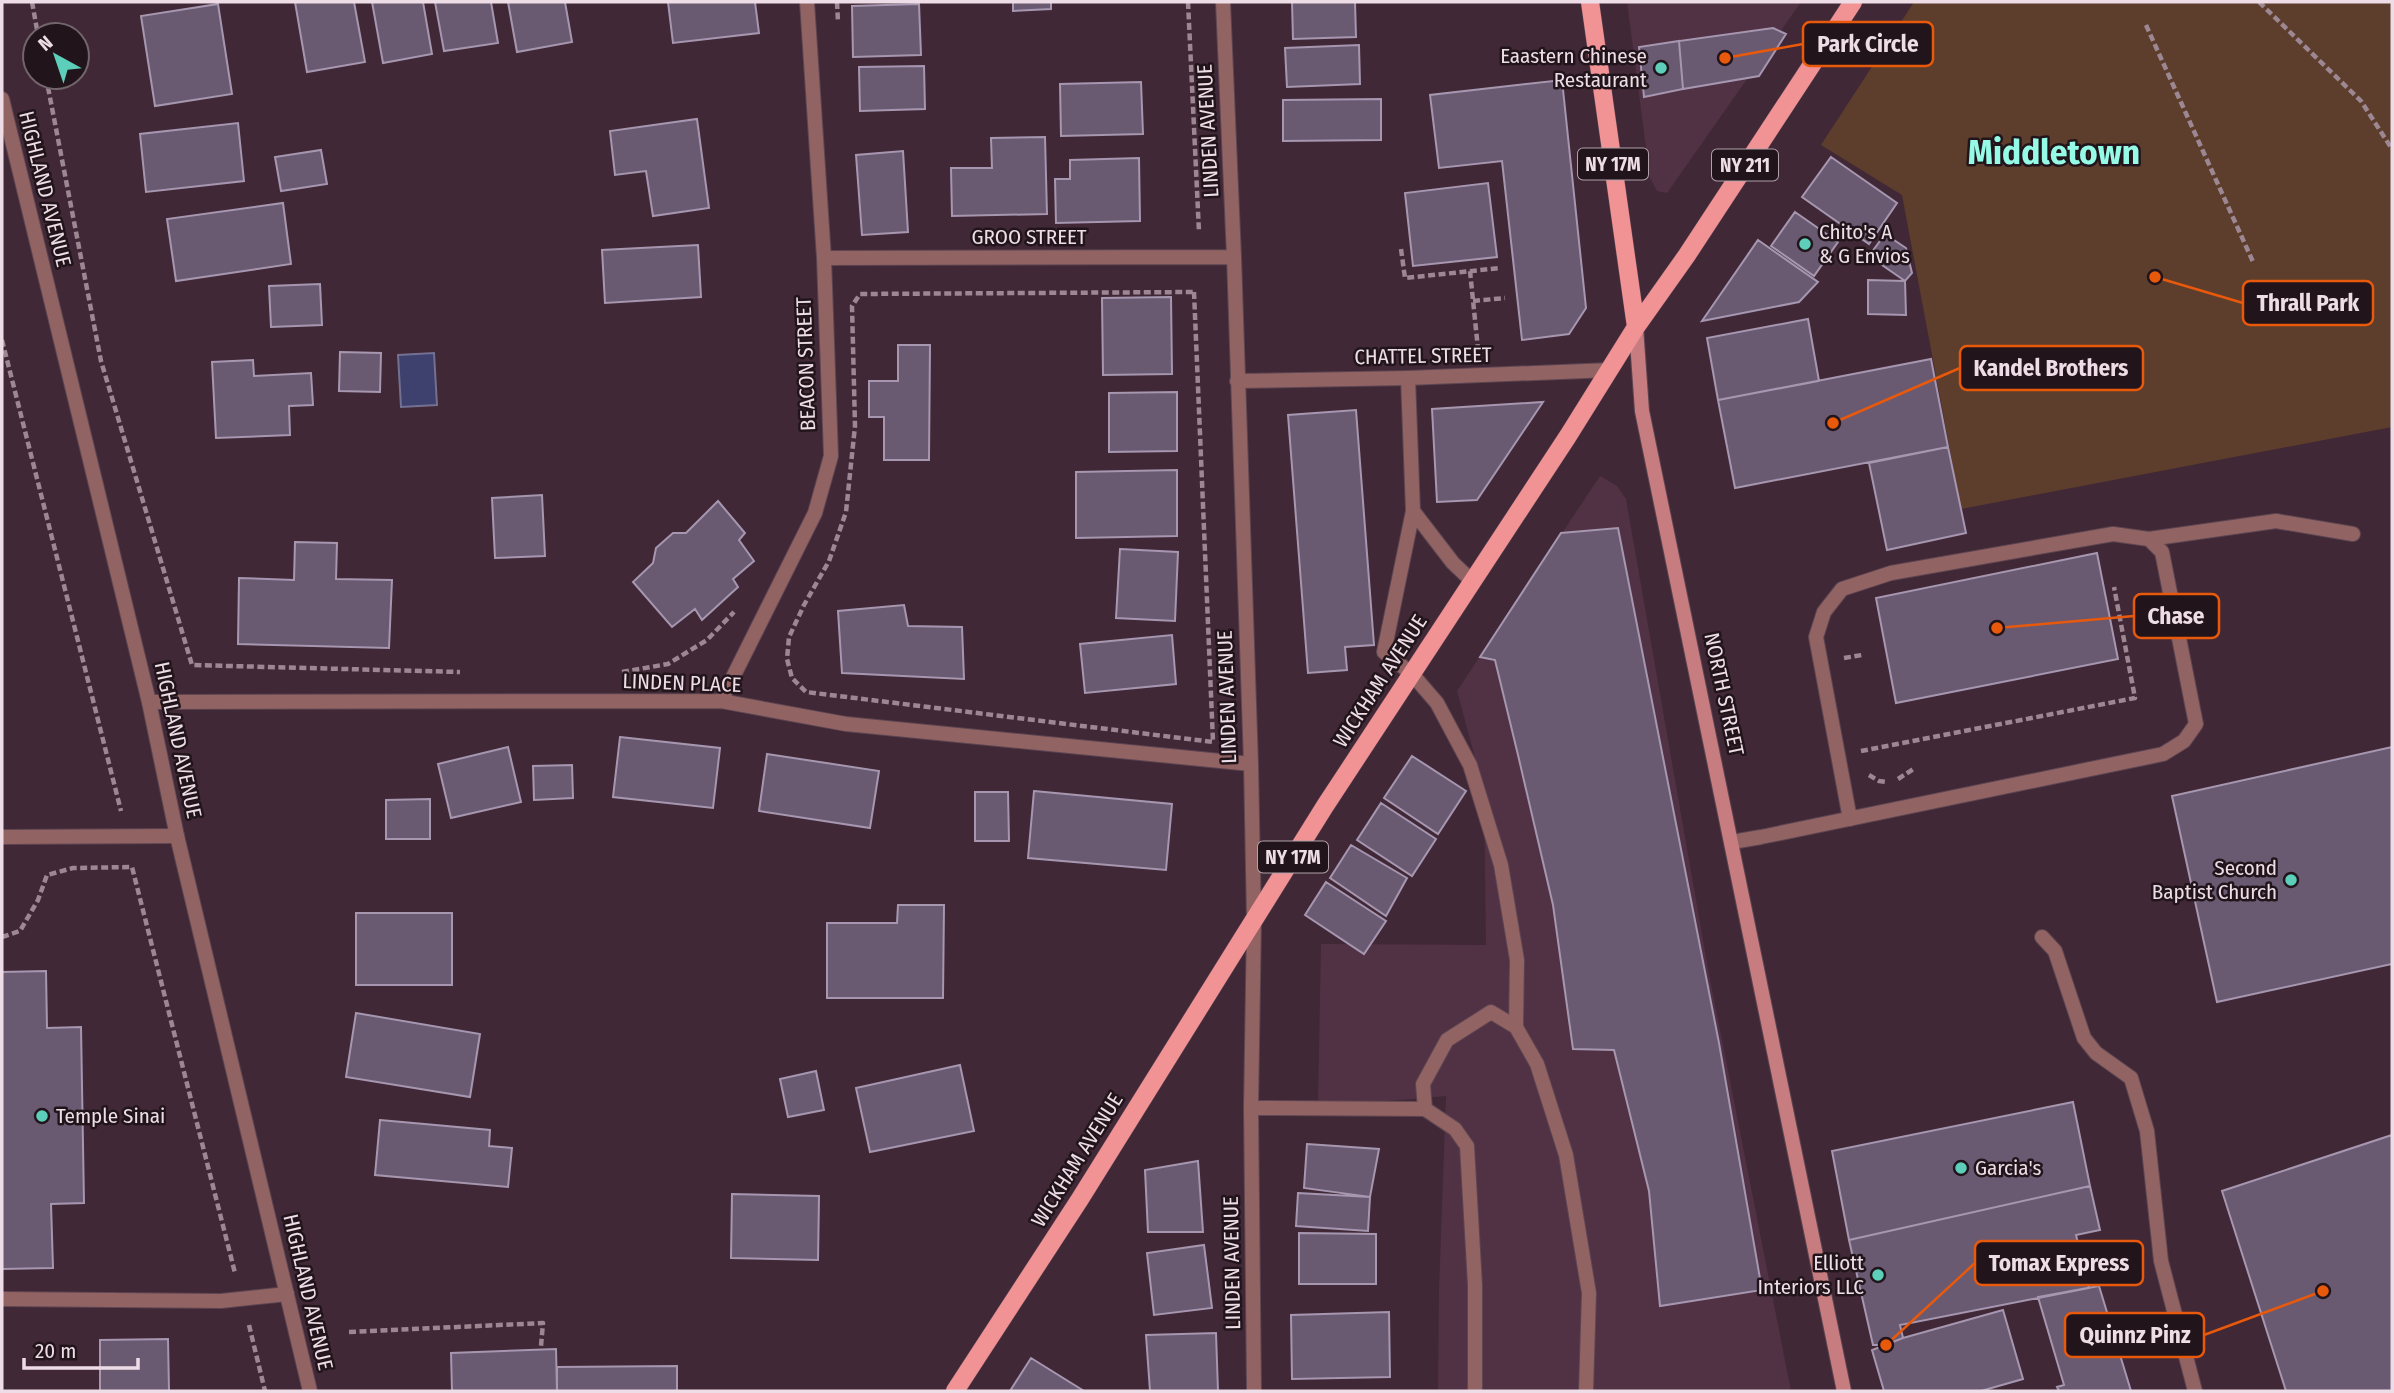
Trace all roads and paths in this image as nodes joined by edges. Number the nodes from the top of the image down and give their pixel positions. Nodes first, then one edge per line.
1 (32, 2) edge
2 (807, 2) edge
3 (837, 2) edge
4 (1188, 2) edge
5 (1223, 2) edge
6 (1590, 2) edge
7 (1853, 2) edge
8 (2259, 2) edge
9 (35, 21) edge
10 (2146, 25) dead end
11 (838, 29) dead end
12 (50, 91) edge
13 (2, 99) edge
14 (2392, 149) edge
15 (1200, 243) dead end
16 (1401, 249) dead end
17 (1234, 257) junction
18 (824, 258) junction
19 (2254, 264) dead end
20 (1500, 268) dead end
21 (1470, 271) junction
22 (1505, 298) dead end
23 (1473, 302) junction
24 (1636, 327) junction
25 (2, 340) edge
26 (1478, 349) dead end
27 (1610, 370) junction
28 (1408, 378) junction
29 (1237, 381) junction
30 (1413, 511) junction
31 (2353, 534) dead end
32 (2149, 539) junction
33 (1472, 582) junction
34 (2113, 587) dead end
35 (742, 604) dead end
36 (804, 605) joint
37 (463, 672) dead end
38 (618, 673) dead end
39 (1412, 674) junction
40 (721, 701) junction
41 (149, 702) junction
42 (1850, 753) dead end
43 (1251, 764) junction
44 (108, 813) dead end
45 (1850, 819) junction
46 (177, 836) junction
47 (2, 837) edge
48 (1732, 842) junction
49 (1254, 921) junction
50 (2, 937) edge
51 (2042, 937) dead end
52 (1516, 1027) junction
53 (1251, 1108) junction
54 (1425, 1109) junction
55 (287, 1294) junction
56 (2, 1299) edge
57 (242, 1300) junction
58 (349, 1332) dead end
59 (541, 1346) dead end
60 (265, 1391) edge
61 (310, 1391) edge
62 (955, 1391) edge
63 (1254, 1391) edge
64 (1475, 1391) edge
65 (1586, 1391) edge
66 (1844, 1391) edge
67 (2195, 1391) edge

1 - 9 path
2 - 18 street, BEACON STREET
3 - 11 path
4 - 15 path
5 - 17 street, LINDEN AVENUE
6 - 24 main road, NORTH STREET / NY 17M
7 - 24 main road, WICKHAM AVENUE / NY 211
8 - 14 path
10 - 19 path
12 - 37 path
13 - 41 street, HIGHLAND AVENUE
16 - 21 path
17 - 18 street, GROO STREET
17 - 29 street, LINDEN AVENUE
18 - 40 street, BEACON STREET
20 - 21 path
21 - 23 path
22 - 23 path
23 - 26 path
24 - 27 main road, WICKHAM AVENUE / NY 17M
24 - 48 main road, NORTH STREET
25 - 44 path
27 - 28 street, CHATTEL STREET
27 - 33 main road, WICKHAM AVENUE / NY 17M
28 - 29 street, CHATTEL STREET
28 - 30 street
29 - 43 street, LINDEN AVENUE
30 - 33 street
30 - 39 street
31 - 32 street
32 - 45 street
32 - 45 street
33 - 39 main road, WICKHAM AVENUE / NY 17M
34 - 42 path
35 - 38 path
36 - 36 path
39 - 49 main road, WICKHAM AVENUE / NY 17M
39 - 52 street
40 - 41 street, LINDEN PLACE
40 - 43 street, LINDEN PLACE
41 - 46 street, HIGHLAND AVENUE
43 - 49 street, LINDEN AVENUE
45 - 48 street
46 - 47 street
46 - 55 street, HIGHLAND AVENUE
48 - 66 main road, NORTH STREET
49 - 53 street, LINDEN AVENUE
49 - 62 main road, WICKHAM AVENUE / NY 17M
50 - 57 path
51 - 67 street
52 - 54 street
52 - 65 street
53 - 54 street
53 - 63 street, LINDEN AVENUE
54 - 64 street
55 - 57 street
55 - 61 street, HIGHLAND AVENUE
56 - 57 street
57 - 60 path
58 - 59 path

